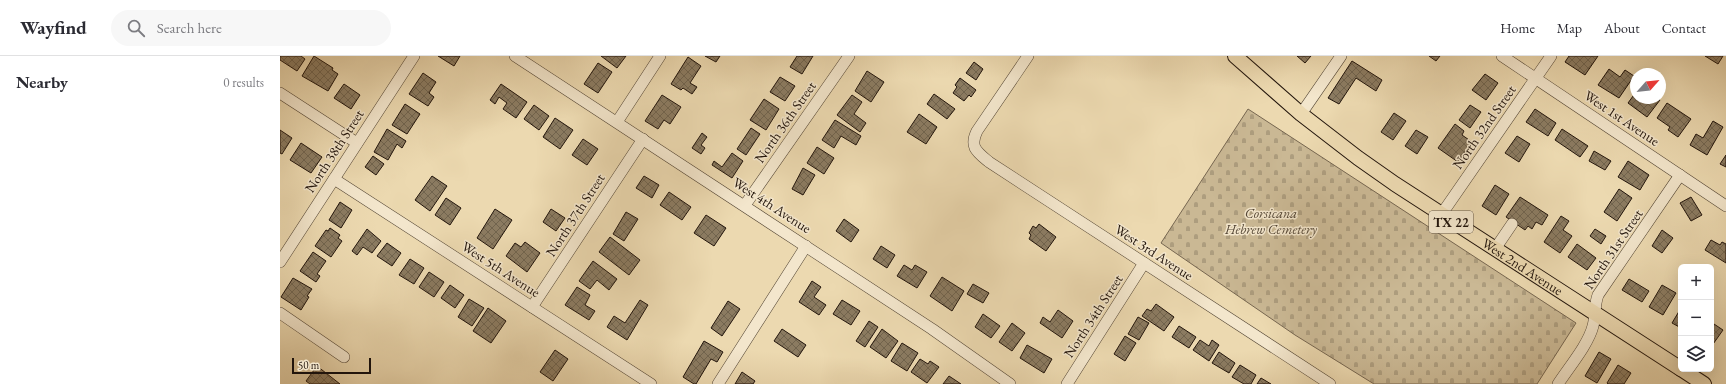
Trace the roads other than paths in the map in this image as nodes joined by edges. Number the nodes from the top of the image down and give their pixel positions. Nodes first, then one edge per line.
1 (414, 56) edge
2 (515, 56) edge
3 (660, 56) edge
4 (849, 56) edge
5 (1028, 56) edge
6 (1235, 56) edge
7 (1341, 56) edge
8 (1502, 56) edge
9 (1552, 56) edge
10 (1536, 78) junction
11 (280, 93) edge
12 (1301, 114) junction
13 (617, 122) junction
14 (643, 139) junction
15 (357, 143) junction
16 (1680, 175) junction
17 (334, 179) junction
18 (745, 205) junction
19 (1726, 206) edge
20 (1441, 215) junction
21 (1512, 224) dead end
22 (806, 246) junction
23 (1494, 249) junction
24 (280, 262) edge
25 (1144, 263) junction
26 (532, 307) junction
27 (280, 313) edge
28 (1596, 314) junction
29 (344, 357) dead end
30 (1678, 367) edge
31 (1686, 372) edge
32 (651, 384) edge
33 (718, 384) edge
34 (1010, 384) edge
35 (1067, 384) edge
36 (1330, 384) edge
37 (1558, 384) edge
38 (1704, 384) edge

1 - 15 street, North 38th Street
2 - 13 street, West 4th Avenue
3 - 13 street
4 - 18 street, North 36th Street
5 - 25 street, West 3rd Avenue
6 - 12 main road, West 2nd Avenue / TX 22
7 - 12 street
8 - 10 street, West 1st Avenue
9 - 10 street, North 32nd Street
10 - 16 street, West 1st Avenue
10 - 20 street, North 32nd Street
11 - 15 street
12 - 20 main road, West 2nd Avenue / TX 22
13 - 14 street, West 4th Avenue
14 - 18 street, West 4th Avenue
14 - 26 street, North 37th Street
15 - 17 street, North 38th Street
16 - 19 street, West 1st Avenue
16 - 28 street, North 31st Street
17 - 24 street, North 38th Street
17 - 26 street, West 5th Avenue
18 - 22 street, West 4th Avenue
20 - 23 main road, West 2nd Avenue / TX 22
21 - 23 street
22 - 33 street
22 - 34 street, West 4th Avenue
23 - 28 main road, West 2nd Avenue / TX 22
25 - 35 street, North 34th Street
25 - 36 street, West 3rd Avenue
26 - 32 street, West 5th Avenue
27 - 29 street
28 - 30 main road, West 2nd Avenue / TX 22
28 - 37 street, North 31st Street
31 - 38 main road, West 2nd Avenue / TX 22

